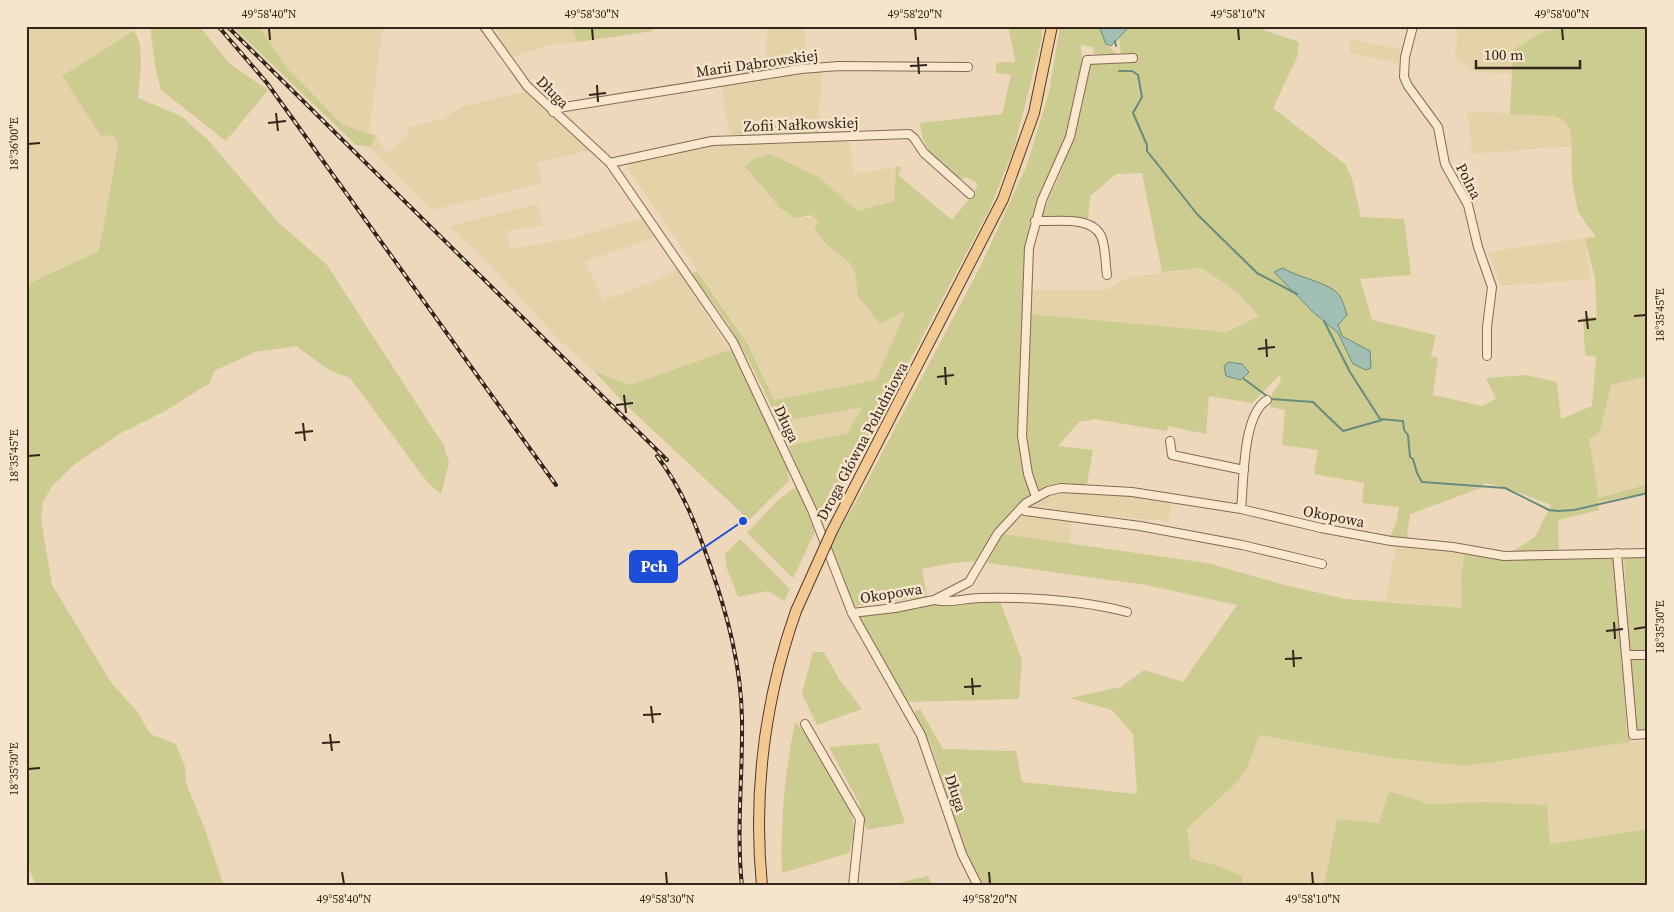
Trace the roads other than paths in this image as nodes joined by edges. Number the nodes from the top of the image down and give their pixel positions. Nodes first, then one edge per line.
1 (484, 26) edge
2 (1052, 26) edge
3 (1413, 26) edge
4 (1133, 58) dead end
5 (968, 67) dead end
6 (553, 112) junction
7 (610, 163) junction
8 (970, 194) dead end
9 (1035, 221) junction
10 (1107, 275) dead end
11 (1487, 356) dead end
12 (1267, 400) dead end
13 (1170, 441) dead end
14 (1244, 470) junction
15 (1036, 497) junction
16 (1021, 508) junction
17 (1241, 509) junction
18 (1617, 553) junction
19 (1648, 553) edge
20 (1322, 564) dead end
21 (934, 600) junction
22 (1127, 612) dead end
23 (852, 613) junction
24 (1626, 655) junction
25 (1648, 655) edge
26 (805, 724) dead end
27 (1648, 734) edge
28 (762, 886) edge
29 (853, 886) edge
30 (978, 886) edge

1 - 6 street, Długa
2 - 28 main road, Droga Główna Południowa, bridge
3 - 11 street, Polna
4 - 9 street
5 - 6 street, Marii Dąbrowskiej
6 - 7 street, Długa
7 - 8 street, Zofii Nałkowskiej
7 - 23 street, Długa
9 - 10 street
9 - 15 street
12 - 14 street
13 - 14 street
14 - 17 street
15 - 16 street, Okopowa
15 - 17 street, Okopowa
16 - 20 street
16 - 21 street, Okopowa
17 - 18 street, Okopowa
18 - 19 street, Okopowa
18 - 24 street
21 - 22 street, Okopowa
21 - 23 street, Okopowa
23 - 30 street, Długa
24 - 25 street
24 - 27 street
26 - 29 street

